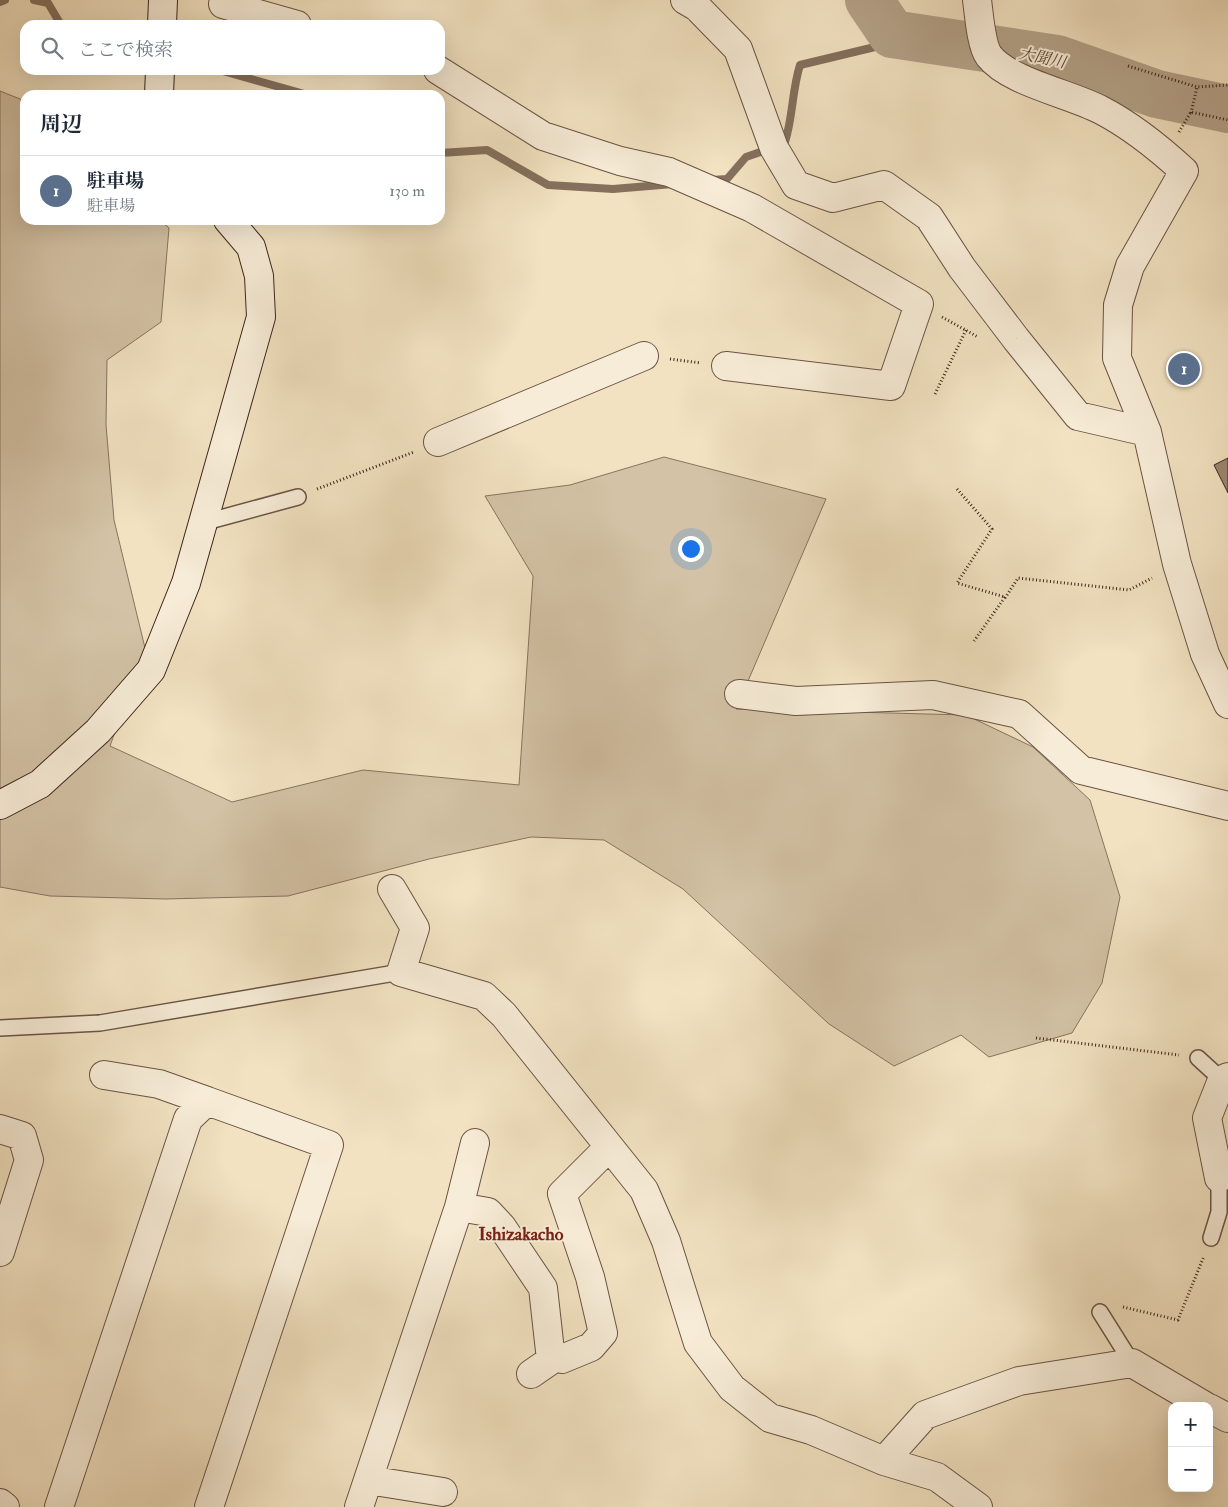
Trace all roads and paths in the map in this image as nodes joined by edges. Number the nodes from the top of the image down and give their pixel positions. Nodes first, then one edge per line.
1 (163, 0) edge
2 (685, 0) edge
3 (977, 0) edge
4 (223, 4) dead end
5 (162, 20) edge
6 (279, 20) edge
7 (1128, 66) dead end
8 (445, 74) edge
9 (160, 75) edge
10 (1228, 85) edge
11 (1196, 88) junction
12 (160, 90) edge
13 (1192, 109) dead end
14 (1228, 120) edge
15 (1166, 154) junction
16 (232, 225) edge
17 (966, 330) dead end
18 (644, 356) joint
19 (726, 366) joint
20 (935, 394) dead end
21 (1147, 432) junction
22 (438, 442) joint
23 (957, 489) dead end
24 (298, 497) joint
25 (202, 523) junction
26 (1177, 564) junction
27 (1005, 597) junction
28 (999, 606) dead end
29 (974, 641) dead end
30 (739, 694) dead end
31 (1228, 704) edge
32 (0, 806) edge
33 (1228, 806) edge
34 (392, 889) dead end
35 (401, 972) junction
36 (0, 1028) edge
37 (1036, 1038) dead end
38 (1198, 1058) joint
39 (104, 1075) dead end
40 (1225, 1078) edge
41 (207, 1101) junction
42 (0, 1129) edge
43 (475, 1143) dead end
44 (609, 1146) junction
45 (1218, 1178) joint
46 (459, 1207) junction
47 (1211, 1238) joint
48 (0, 1252) edge
49 (1100, 1312) joint
50 (557, 1356) junction
51 (1132, 1363) junction
52 (531, 1374) dead end
53 (1198, 1402) edge
54 (1213, 1410) edge
55 (1228, 1418) edge
56 (884, 1461) junction
57 (368, 1480) junction
58 (444, 1492) dead end
59 (0, 1502) edge
60 (5, 1507) edge
61 (59, 1507) edge
62 (209, 1507) edge
63 (359, 1507) edge
64 (978, 1507) edge

1 - 5 street
2 - 21 street
3 - 15 street
4 - 6 street
7 - 11 path
8 - 19 street
9 - 12 street
10 - 11 path
11 - 13 path
14 - 15 path
15 - 21 street
16 - 25 street
17 - 20 path
18 - 19 path
18 - 22 street
21 - 26 street
22 - 24 path
23 - 27 path
24 - 25 lane
25 - 32 street
26 - 27 path
26 - 31 street
27 - 28 path
27 - 29 path
30 - 33 street
34 - 35 street
35 - 36 lane
35 - 44 street
37 - 38 path
38 - 40 lane
39 - 41 street
40 - 45 street
41 - 61 street
41 - 62 street
42 - 48 street
43 - 46 street
44 - 50 street
44 - 56 street
45 - 47 lane
46 - 50 street
46 - 57 street
47 - 49 path
49 - 51 lane
50 - 52 street
51 - 53 street
51 - 56 street
54 - 55 street
56 - 64 street
57 - 58 street
57 - 63 street
59 - 60 street

